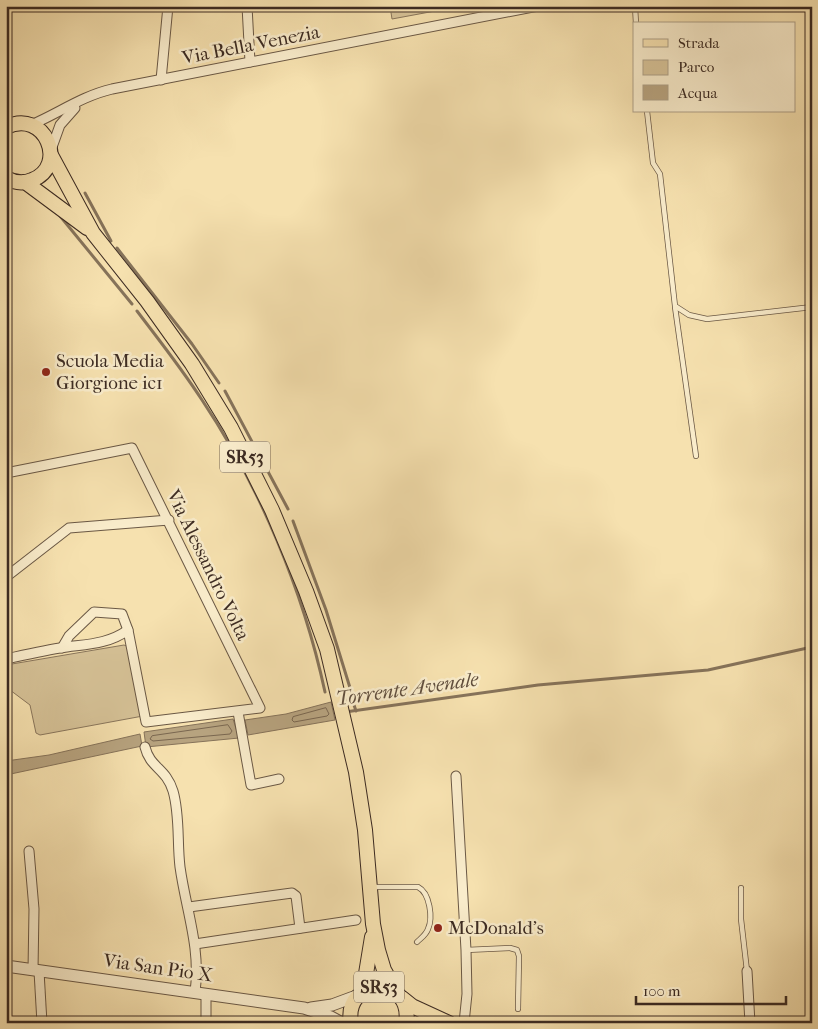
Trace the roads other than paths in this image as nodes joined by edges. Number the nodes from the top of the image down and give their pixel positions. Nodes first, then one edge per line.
1 (168, 6) edge
2 (247, 6) edge
3 (538, 6) edge
4 (634, 6) edge
5 (636, 22) edge
6 (250, 62) junction
7 (161, 80) junction
8 (88, 96) junction
9 (647, 112) edge
10 (10, 122) edge
11 (31, 125) junction
12 (51, 153) junction
13 (6, 178) edge
14 (25, 182) junction
15 (93, 233) junction
16 (675, 306) junction
17 (812, 307) edge
18 (696, 456) dead end
19 (6, 473) edge
20 (169, 520) junction
21 (6, 577) edge
22 (128, 630) junction
23 (62, 648) junction
24 (6, 659) edge
25 (239, 716) junction
26 (145, 747) dead end
27 (456, 776) dead end
28 (279, 779) dead end
29 (29, 850) dead end
30 (370, 887) junction
31 (741, 888) dead end
32 (189, 908) junction
33 (356, 920) dead end
34 (373, 924) junction
35 (300, 928) junction
36 (417, 942) dead end
37 (195, 944) junction
38 (466, 950) junction
39 (6, 966) edge
40 (36, 970) junction
41 (746, 970) joint
42 (200, 993) junction
43 (361, 994) junction
44 (400, 996) junction
45 (304, 1008) junction
46 (518, 1009) dead end
47 (42, 1023) edge
48 (206, 1023) edge
49 (342, 1023) edge
50 (352, 1023) edge
51 (406, 1023) edge
52 (449, 1023) edge
53 (464, 1023) edge
54 (750, 1023) edge

1 - 7 street
2 - 6 street
3 - 6 street, Via Bella Venezia
4 - 5 lane
6 - 7 street, Via Bella Venezia
7 - 8 street, Via Bella Venezia
8 - 11 street, Via Bella Venezia
8 - 12 street
9 - 16 lane
10 - 11 main road
11 - 12 main road, SR53
12 - 14 main road
12 - 15 main road, SR53
13 - 14 main road, SR53
14 - 15 main road, SR53
15 - 30 main road, SR53
16 - 17 lane
16 - 18 lane
19 - 20 street, Via Alessandro Volta
20 - 21 street
20 - 25 street, Via Alessandro Volta
22 - 23 street
22 - 23 street
22 - 25 street, Via Alessandro Volta
23 - 24 street
25 - 28 street
26 - 32 street
27 - 38 street
29 - 40 street
30 - 34 main road, SR53
30 - 36 lane
31 - 41 lane
32 - 35 street
32 - 37 street
33 - 35 street
34 - 43 main road, SR53
34 - 44 main road, SR53
35 - 37 street
37 - 42 street
38 - 46 lane
38 - 53 street
39 - 40 street, Via San Pio X
40 - 42 street, Via San Pio X
40 - 47 street
41 - 54 street
42 - 45 street, Via San Pio X
42 - 48 street
43 - 44 main road, SR53
43 - 45 street, Via San Pio X
43 - 50 main road, SR53
44 - 51 main road, SR53
44 - 52 main road
45 - 49 street, Via San Pio X

